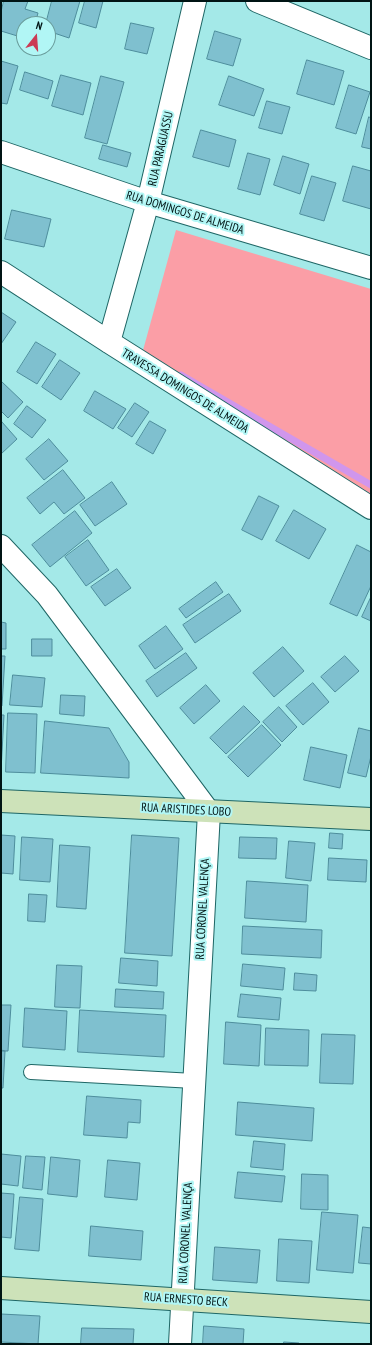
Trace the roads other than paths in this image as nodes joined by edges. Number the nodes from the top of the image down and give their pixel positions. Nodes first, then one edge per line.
1 (195, 1) edge
2 (257, 1) edge
3 (371, 48) edge
4 (1, 152) edge
5 (148, 202) junction
6 (371, 268) edge
7 (1, 272) edge
8 (109, 342) junction
9 (371, 508) edge
10 (1, 546) edge
11 (1, 801) edge
12 (209, 812) junction
13 (371, 819) edge
14 (31, 1072) dead end
15 (194, 1081) junction
16 (1, 1288) edge
17 (182, 1300) junction
18 (371, 1312) edge
19 (180, 1344) edge

1 - 5 street, RUA PARAGUASSU
2 - 3 street
4 - 5 street, RUA DOMINGOS DE ALMEIDA
5 - 6 street, RUA DOMINGOS DE ALMEIDA
5 - 8 street, RUA PARAGUASSU
7 - 8 street, TRAVESSA DOMINGOS DE ALMEIDA
8 - 9 street, TRAVESSA DOMINGOS DE ALMEIDA
10 - 12 street
11 - 12 street, RUA ARISTIDES LOBO
12 - 13 street, RUA ARISTIDES LOBO
12 - 15 street, RUA CORONEL VALENÇA
14 - 15 lane
15 - 17 street, RUA CORONEL VALENÇA
16 - 17 street, RUA ERNESTO BECK
17 - 18 street, RUA ERNESTO BECK
17 - 19 street, RUA CORONEL VALENÇA

